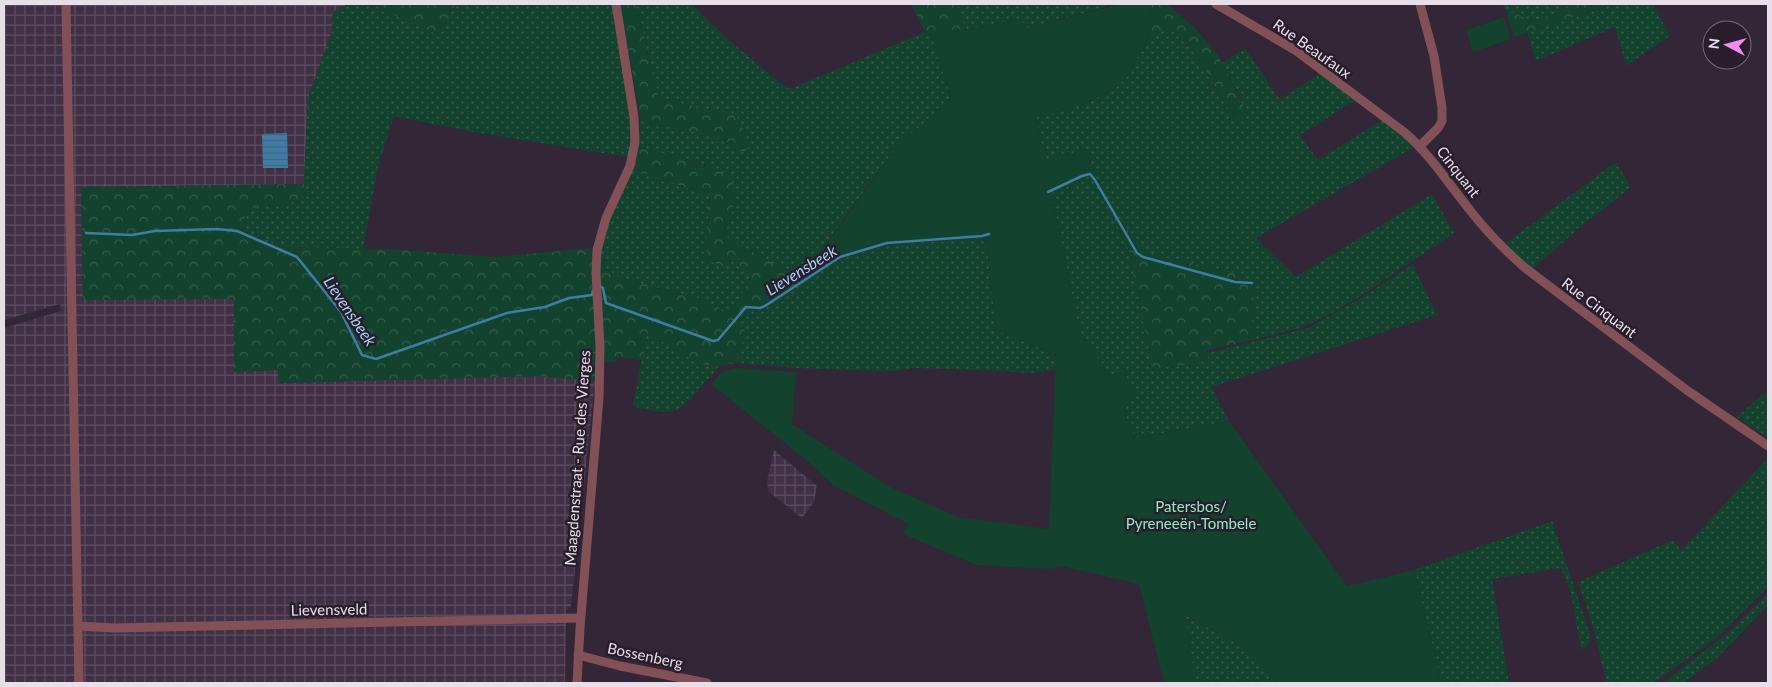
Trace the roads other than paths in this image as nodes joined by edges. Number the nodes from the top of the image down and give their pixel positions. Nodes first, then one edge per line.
1 (66, 4) edge
2 (616, 4) edge
3 (1216, 4) edge
4 (1420, 4) edge
5 (1420, 146) junction
6 (1473, 215) joint
7 (1768, 446) edge
8 (580, 618) junction
9 (78, 626) junction
10 (578, 655) junction
11 (79, 683) edge
12 (577, 683) edge
13 (707, 683) edge

1 - 9 street
2 - 8 street, Maagdenstraat - Rue des Vierges
3 - 5 street, Rue Beaufaux
4 - 5 street
5 - 6 street, Cinquant
6 - 7 street, Rue Cinquant
8 - 9 street, Lievensveld
8 - 10 street, Maagdenstraat - Rue des Vierges
9 - 11 street
10 - 12 street, Maagdenstraat - Rue des Vierges
10 - 13 street, Bossenberg

